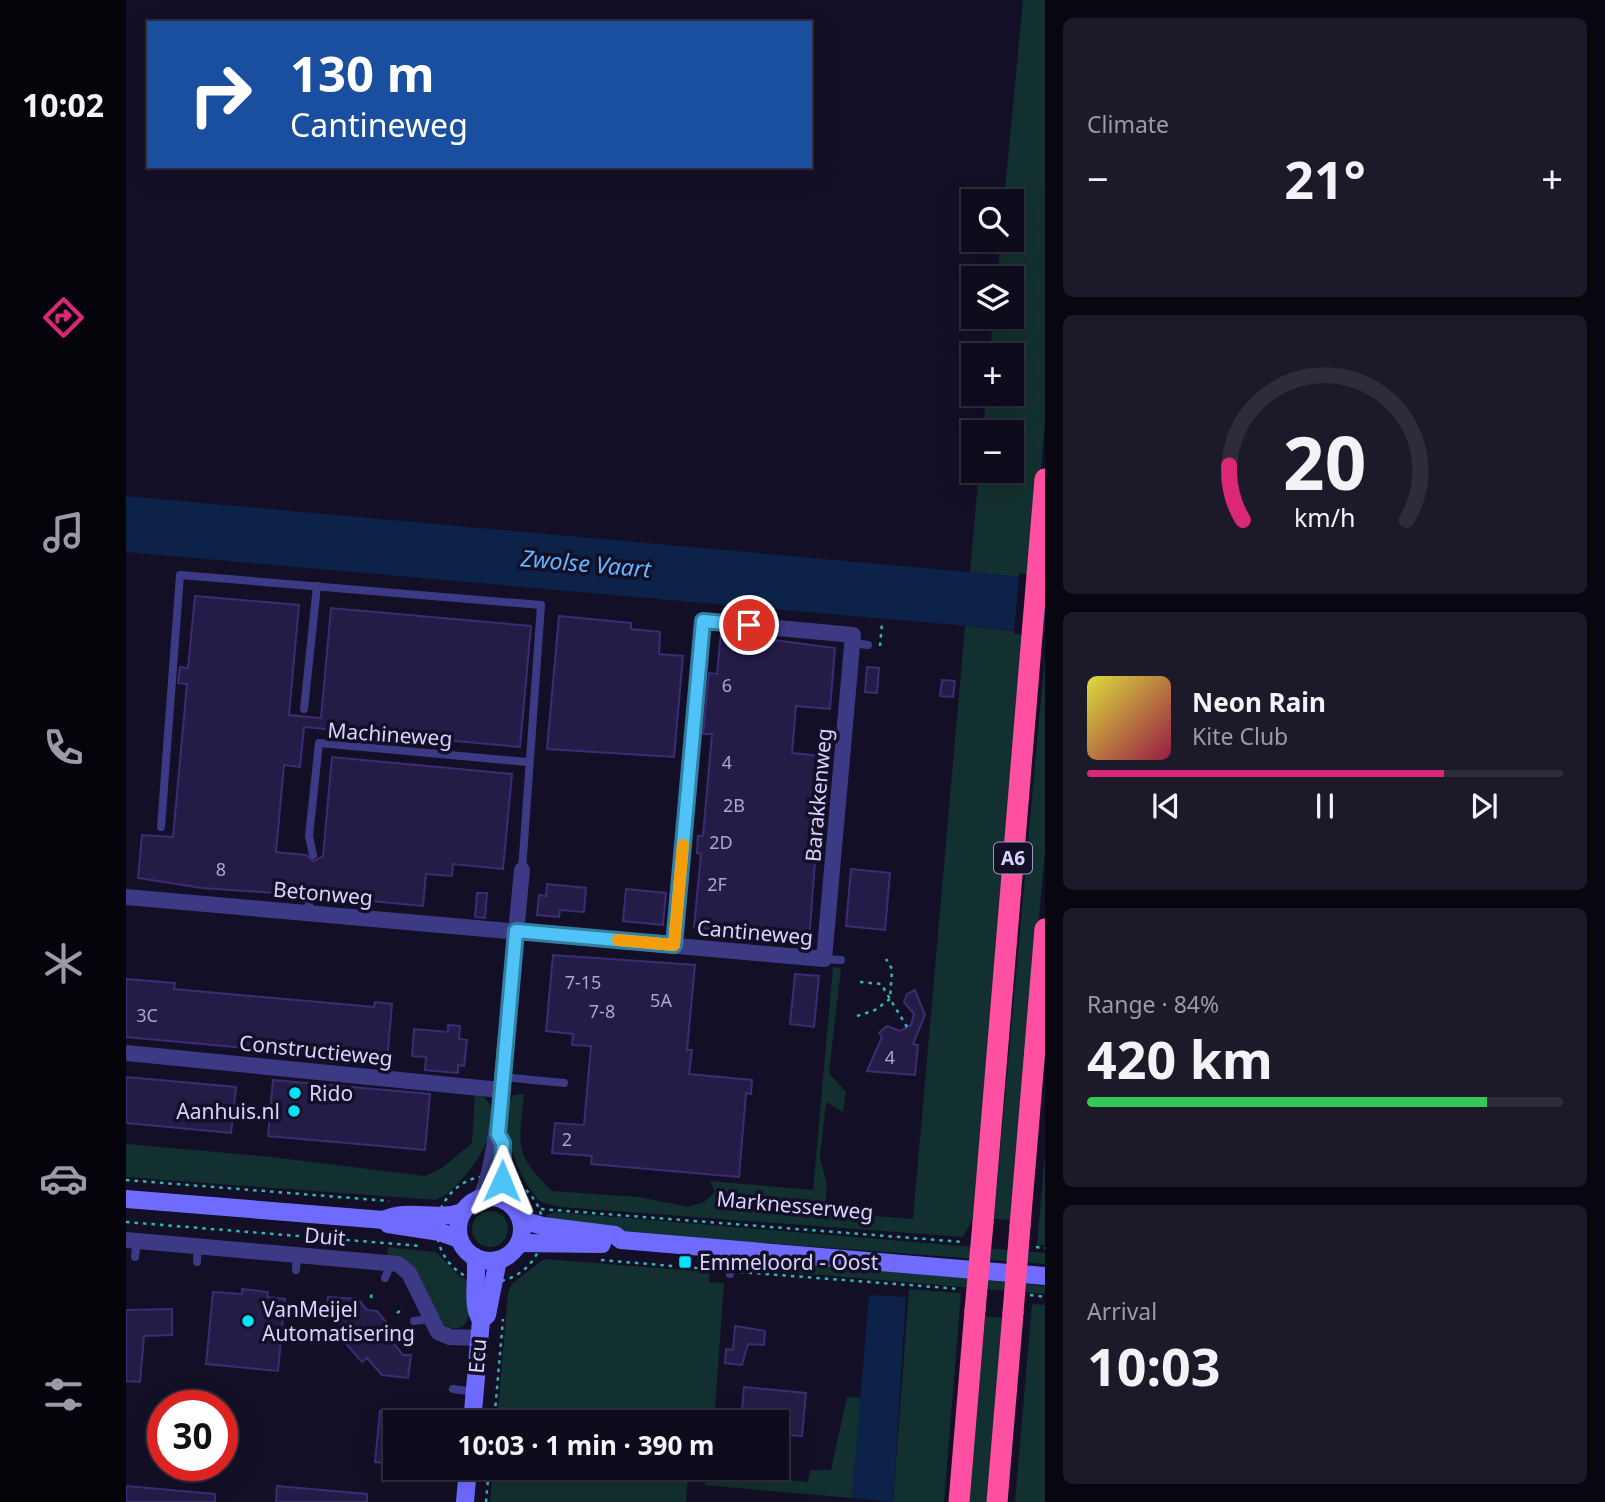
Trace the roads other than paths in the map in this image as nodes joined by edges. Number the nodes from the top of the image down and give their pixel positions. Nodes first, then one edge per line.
1 (1045, 478) edge
2 (317, 586) junction
3 (304, 709) dead end
4 (527, 762) junction
5 (161, 827) dead end
6 (313, 855) dead end
7 (522, 870) joint
8 (310, 896) dead end
9 (126, 897) edge
10 (308, 913) junction
11 (1045, 929) edge
12 (516, 931) junction
13 (674, 945) junction
14 (824, 959) junction
15 (841, 960) dead end
16 (126, 1053) edge
17 (502, 1083) junction
18 (564, 1083) dead end
19 (498, 1134) junction
20 (480, 1198) junction
21 (126, 1199) edge
22 (505, 1200) junction
23 (462, 1212) junction
24 (384, 1220) junction
25 (521, 1220) junction
26 (459, 1239) junction
27 (621, 1240) junction
28 (519, 1243) junction
29 (133, 1246) edge
30 (733, 1249) junction
31 (475, 1257) junction
32 (498, 1260) junction
33 (730, 1272) road end
34 (1045, 1276) edge
35 (481, 1320) junction
36 (480, 1338) junction
37 (453, 1389) dead end
38 (475, 1392) junction
39 (473, 1410) edge
40 (467, 1480) edge
41 (465, 1502) edge
42 (959, 1502) edge
43 (997, 1502) edge

1 - 42 highway, A6, bridge
2 - 3 lane
2 - 4 lane
2 - 5 lane
4 - 6 lane, Machineweg
4 - 7 lane
7 - 12 street
8 - 10 lane
9 - 10 street, Betonweg
10 - 12 street, Betonweg
11 - 43 highway, bridge
12 - 13 street, Cantineweg
12 - 17 street
13 - 14 street, Cantineweg
13 - 14 street, Barakkenweg
14 - 15 lane
16 - 17 street, Constructieweg
17 - 18 lane
17 - 19 street
19 - 20 street
19 - 22 street
20 - 22 main road
20 - 23 main road
21 - 24 main road
22 - 25 main road
23 - 24 main road
23 - 26 main road
24 - 26 main road
25 - 27 main road
25 - 28 main road
26 - 31 main road
27 - 28 main road
27 - 30 main road
28 - 32 main road
29 - 36 street, Duit
30 - 33 lane
30 - 34 main road
31 - 32 main road
31 - 35 main road, Ecu
32 - 35 main road, Ecu
35 - 36 main road, Ecu
36 - 38 main road, Ecu
37 - 38 lane
38 - 39 main road, Ecu
40 - 41 main road

